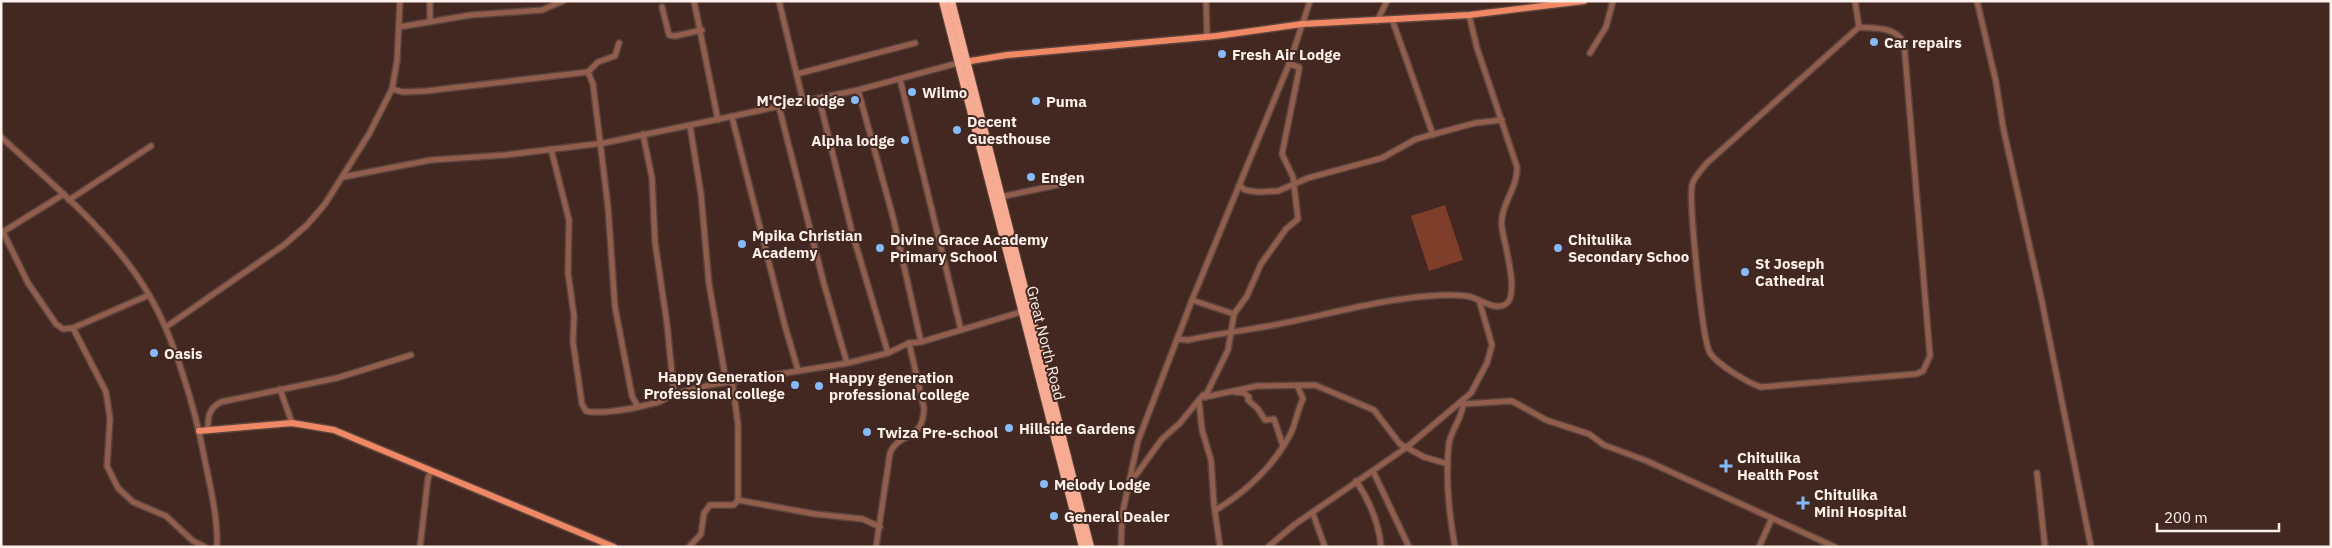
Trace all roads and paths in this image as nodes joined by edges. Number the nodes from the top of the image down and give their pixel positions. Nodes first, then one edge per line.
1 (400, 1) edge
2 (430, 1) edge
3 (563, 1) edge
4 (694, 1) edge
5 (778, 1) edge
6 (943, 1) edge
7 (951, 1) edge
8 (1206, 1) edge
9 (1310, 1) edge
10 (1387, 1) edge
11 (1584, 1) edge
12 (1614, 1) edge
13 (1855, 1) edge
14 (1978, 1) edge
15 (662, 7) dead end
16 (1469, 15) junction
17 (1392, 18) junction
18 (1377, 21) junction
19 (430, 22) junction
20 (1302, 24) junction
21 (399, 27) junction
22 (1859, 27) junction
23 (702, 30) junction
24 (1207, 37) junction
25 (914, 43) dead end
26 (619, 44) dead end
27 (1590, 53) dead end
28 (962, 62) junction
29 (1289, 64) junction
30 (588, 72) junction
31 (797, 74) junction
32 (900, 79) junction
33 (392, 90) junction
34 (858, 90) junction
35 (819, 98) junction
36 (803, 101) junction
37 (779, 107) junction
38 (732, 118) junction
39 (718, 120) junction
40 (1502, 120) junction
41 (690, 126) junction
42 (643, 134) junction
43 (1433, 135) junction
44 (1, 137) edge
45 (601, 143) junction
46 (152, 146) dead end
47 (551, 149) junction
48 (343, 177) junction
49 (1293, 183) junction
50 (1062, 184) dead end
51 (1239, 185) junction
52 (64, 194) junction
53 (1000, 197) junction
54 (69, 200) junction
55 (2, 233) edge
56 (149, 295) junction
57 (1192, 300) junction
58 (1479, 300) junction
59 (1024, 311) junction
60 (1234, 314) junction
61 (166, 327) junction
62 (74, 328) junction
63 (961, 330) junction
64 (1231, 331) junction
65 (1177, 339) junction
66 (921, 342) junction
67 (909, 344) junction
68 (888, 353) junction
69 (411, 355) dead end
70 (847, 363) junction
71 (798, 370) junction
72 (729, 381) junction
73 (1298, 387) junction
74 (280, 389) junction
75 (1229, 391) junction
76 (674, 394) junction
77 (1205, 396) junction
78 (1199, 401) junction
79 (1462, 403) junction
80 (638, 407) junction
81 (292, 423) junction
82 (208, 430) junction
83 (199, 431) junction
84 (1283, 446) junction
85 (1407, 447) junction
86 (1448, 464) junction
87 (1373, 470) junction
88 (431, 471) junction
89 (2037, 473) dead end
90 (1131, 477) junction
91 (1356, 481) junction
92 (738, 500) junction
93 (1216, 510) junction
94 (1312, 514) junction
95 (1772, 518) junction
96 (880, 527) junction
97 (1834, 546) edge
98 (205, 547) edge
99 (217, 547) edge
100 (420, 547) edge
101 (614, 547) edge
102 (689, 547) edge
103 (876, 547) edge
104 (1083, 547) edge
105 (1090, 547) edge
106 (1121, 547) edge
107 (1220, 547) edge
108 (1268, 547) edge
109 (1325, 547) edge
110 (1381, 547) edge
111 (1408, 547) edge
112 (1455, 547) edge
113 (1759, 547) edge
114 (2045, 547) edge
115 (2091, 547) edge

1 - 21 street
2 - 19 street
3 - 19 street
4 - 23 street
5 - 31 street
6 - 28 highway, Great North Road
7 - 28 highway, Great North Road
8 - 24 street
9 - 20 street
10 - 18 street
11 - 16 main road
12 - 27 street
13 - 22 street
14 - 115 street
15 - 23 street
16 - 17 main road
16 - 40 street
17 - 18 main road
17 - 43 street
18 - 20 main road
19 - 21 street
20 - 24 main road
20 - 29 street
21 - 33 street
22 - 22 street
23 - 39 street
24 - 28 main road
25 - 31 street
26 - 30 street
28 - 32 street
28 - 53 highway, Great North Road
28 - 59 highway, Great North Road
29 - 49 street
29 - 51 street
30 - 33 street
30 - 45 street
31 - 36 street
32 - 34 street
32 - 63 street
33 - 48 street
34 - 35 street
34 - 66 street
35 - 36 street
35 - 68 street
36 - 37 street
37 - 38 street
37 - 70 street
38 - 39 street
38 - 71 street
39 - 41 street
40 - 43 street
40 - 58 street
41 - 42 street
41 - 72 street
42 - 45 street
42 - 76 street
43 - 49 street
44 - 52 street
45 - 47 street
45 - 80 street
46 - 54 street
47 - 48 street
47 - 80 street
48 - 61 street
49 - 51 street
49 - 60 street
50 - 53 street
51 - 57 street
52 - 54 street
52 - 55 street
53 - 105 highway, Great North Road
54 - 56 street
55 - 62 street
56 - 61 street
56 - 62 street
57 - 60 street
57 - 65 street
58 - 64 street
58 - 79 street
59 - 63 street
59 - 104 highway, Great North Road
60 - 64 street
61 - 83 street
62 - 98 street
63 - 66 street
64 - 65 street
64 - 77 street
65 - 90 street
66 - 67 street
67 - 68 street
67 - 96 street
68 - 70 street
69 - 74 street
70 - 71 street
71 - 72 street
72 - 76 street
72 - 92 street
73 - 75 street
73 - 84 street
73 - 85 street
74 - 81 street
74 - 82 street
75 - 77 street
75 - 84 street
76 - 80 street
77 - 78 street
78 - 90 street
78 - 93 street
79 - 85 street
79 - 86 street
79 - 95 street
81 - 82 main road
81 - 88 main road
82 - 83 main road
83 - 99 street
84 - 93 street
85 - 86 street
85 - 87 street
86 - 112 street
87 - 91 street
87 - 111 street
88 - 100 street
88 - 101 main road
89 - 114 street
90 - 106 street
91 - 94 street
91 - 110 street
92 - 96 street
92 - 102 street
93 - 107 street
94 - 108 street
94 - 109 street
95 - 97 street
95 - 113 street
96 - 103 street

